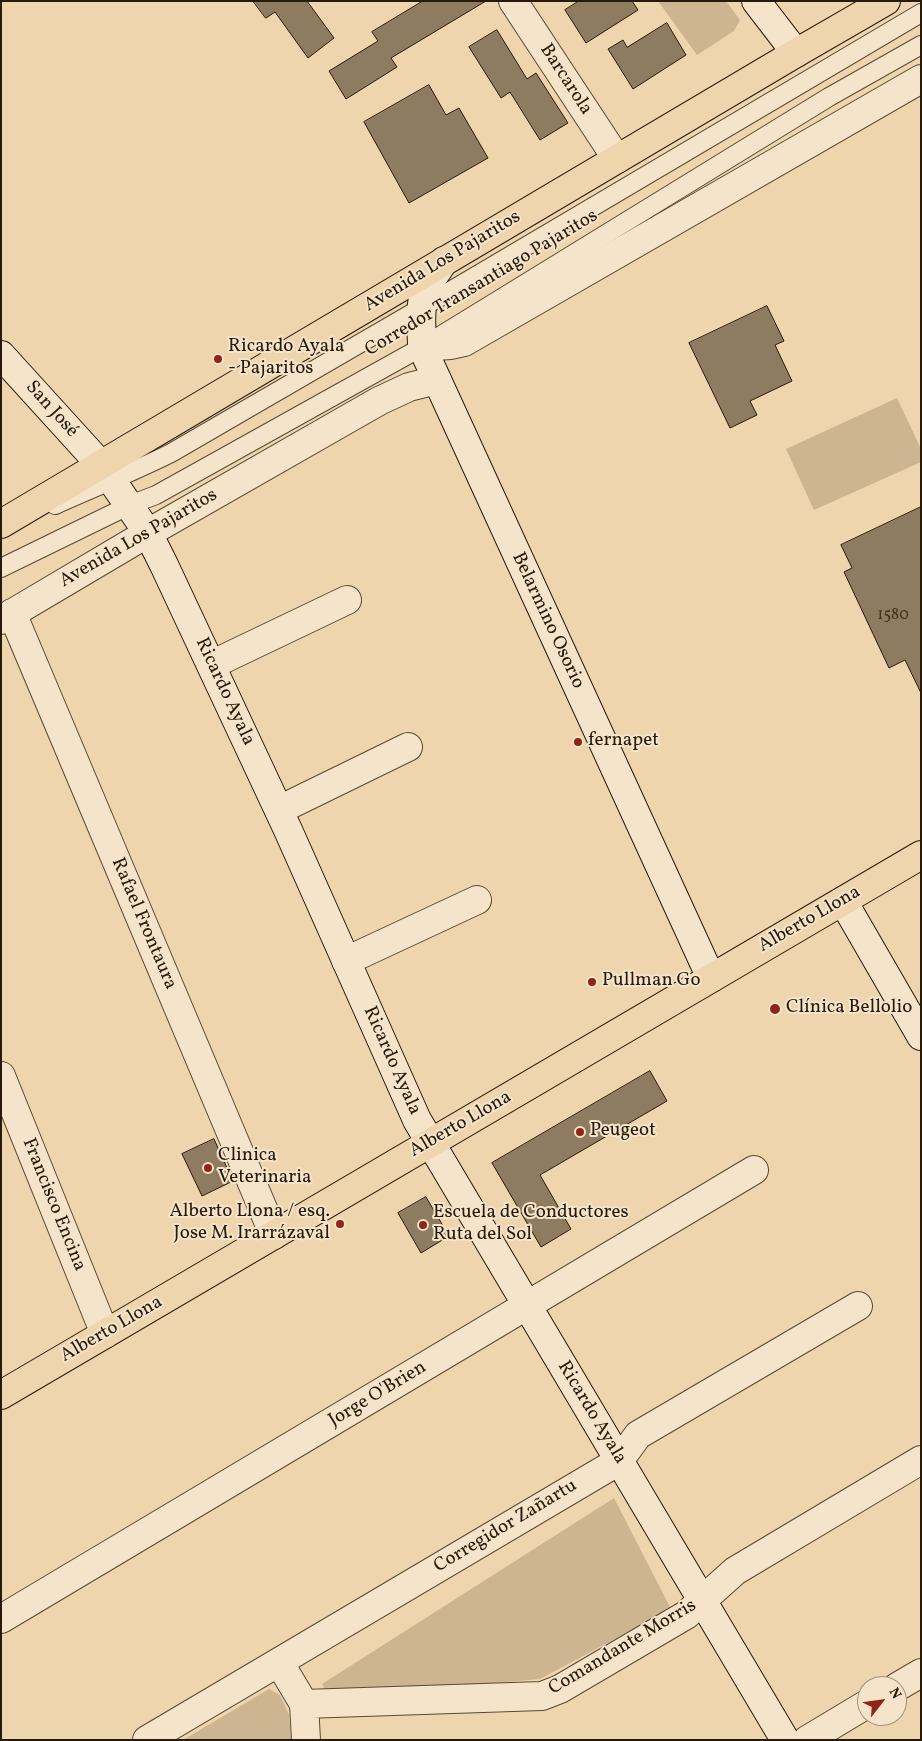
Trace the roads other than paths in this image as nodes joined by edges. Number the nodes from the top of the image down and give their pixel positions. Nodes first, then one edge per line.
1 (513, 1) edge
2 (756, 1) edge
3 (886, 1) edge
4 (921, 13) edge
5 (921, 45) edge
6 (796, 53) junction
7 (921, 79) edge
8 (617, 159) junction
9 (444, 261) junction
10 (422, 307) junction
11 (422, 347) junction
12 (1, 355) edge
13 (437, 380) junction
14 (106, 472) junction
15 (130, 505) junction
16 (1, 524) edge
17 (148, 533) junction
18 (1, 534) edge
19 (1, 568) edge
20 (347, 600) dead end
21 (7, 616) edge
22 (211, 665) junction
23 (408, 747) dead end
24 (278, 810) junction
25 (921, 855) edge
26 (477, 900) dead end
27 (843, 901) junction
28 (346, 961) junction
29 (711, 978) junction
30 (921, 1036) edge
31 (1, 1076) edge
32 (430, 1143) junction
33 (754, 1170) dead end
34 (274, 1234) junction
35 (527, 1306) junction
36 (858, 1306) dead end
37 (105, 1334) junction
38 (1, 1395) edge
39 (921, 1460) edge
40 (619, 1461) junction
41 (702, 1600) junction
42 (1, 1619) edge
43 (279, 1662) junction
44 (921, 1673) edge
45 (907, 1681) edge
46 (304, 1704) junction
47 (857, 1710) edge
48 (148, 1740) edge
49 (306, 1740) edge
50 (785, 1740) edge
51 (807, 1740) edge

1 - 8 street, Barcarola
2 - 6 street
3 - 6 main road, Avenida Los Pajaritos
4 - 10 lane, Corredor Transantiago Pajaritos
5 - 11 lane, Corredor Transantiago Pajaritos
6 - 8 main road, Avenida Los Pajaritos
7 - 11 street
8 - 9 main road, Avenida Los Pajaritos
9 - 10 street, Belarmino Osorio
9 - 14 main road, Avenida Los Pajaritos
10 - 11 street, Belarmino Osorio
10 - 14 lane, Corredor Transantiago Pajaritos
11 - 13 street, Belarmino Osorio
11 - 15 lane, Corredor Transantiago Pajaritos
12 - 14 street, San José
13 - 17 street, Avenida Los Pajaritos
13 - 29 street, Belarmino Osorio
14 - 15 street, Ricardo Ayala
14 - 16 main road, Avenida Los Pajaritos
14 - 18 lane, Corredor Transantiago Pajaritos
15 - 17 street, Ricardo Ayala
15 - 19 lane, Corredor Transantiago Pajaritos
17 - 21 street, Avenida Los Pajaritos
17 - 22 street, Ricardo Ayala
20 - 22 street
21 - 34 street, Rafael Frontaura
22 - 24 street, Ricardo Ayala
23 - 24 street
24 - 28 street, Ricardo Ayala
25 - 27 main road, Alberto Llona
26 - 28 street
27 - 29 main road, Alberto Llona
27 - 30 street
28 - 32 street, Ricardo Ayala
29 - 32 main road, Alberto Llona
31 - 37 street, Francisco Encina
32 - 34 main road, Alberto Llona
32 - 35 street, Ricardo Ayala
33 - 35 street, Jorge O'Brien
34 - 37 main road, Alberto Llona
35 - 40 street, Ricardo Ayala
35 - 42 street, Jorge O'Brien
36 - 40 street, Corregidor Zañartu
37 - 38 main road, Alberto Llona
39 - 41 street, Comandante Morris
40 - 41 street, Ricardo Ayala
40 - 43 street, Corregidor Zañartu
41 - 46 street, Comandante Morris
41 - 50 street, Ricardo Ayala
43 - 46 street
43 - 48 street, Corregidor Zañartu
44 - 45 street
46 - 49 street
47 - 51 street

